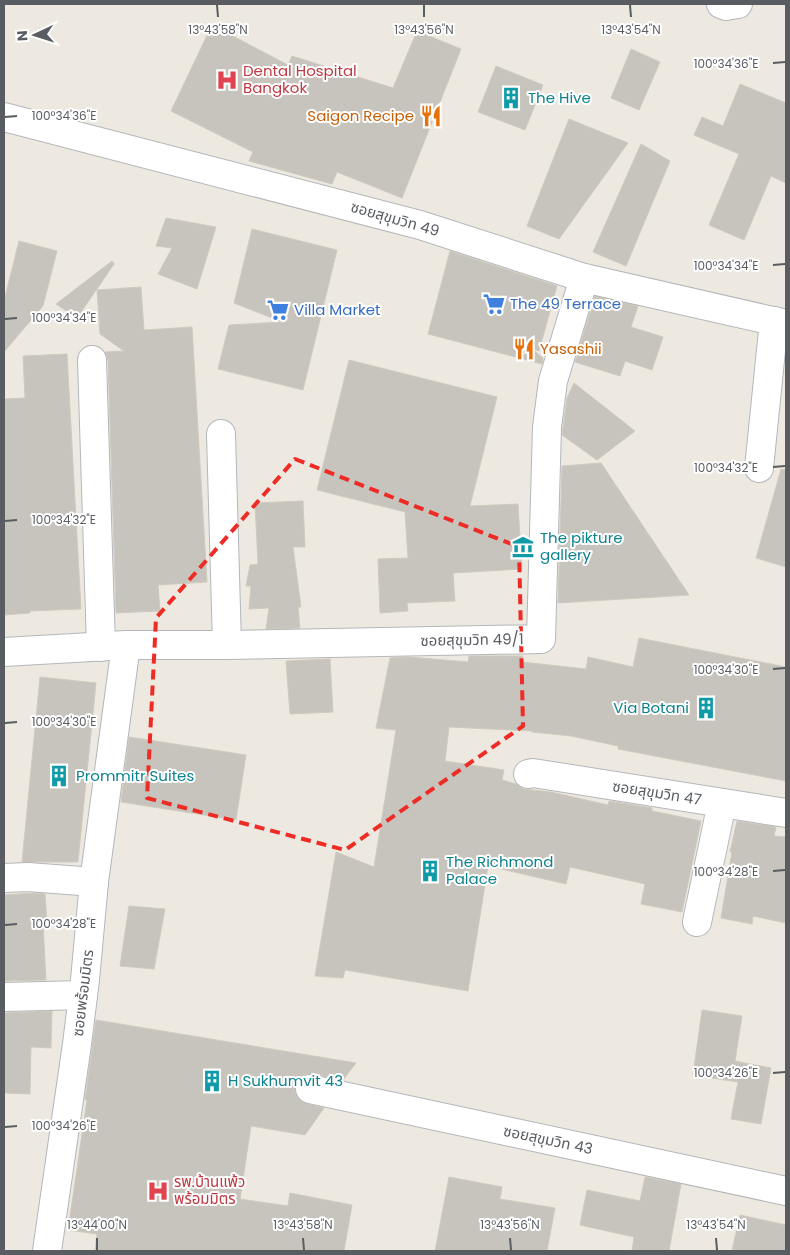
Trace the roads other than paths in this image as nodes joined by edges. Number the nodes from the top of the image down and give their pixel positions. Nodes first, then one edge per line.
1 (722, 4) edge
2 (738, 4) edge
3 (4, 117) edge
4 (584, 278) junction
5 (780, 322) edge
6 (92, 360) dead end
7 (221, 434) dead end
8 (759, 468) dead end
9 (227, 645) junction
10 (114, 646) junction
11 (4, 652) edge
12 (528, 774) dead end
13 (722, 803) junction
14 (786, 813) edge
15 (4, 878) edge
16 (94, 882) junction
17 (697, 922) dead end
18 (83, 995) junction
19 (4, 997) edge
20 (310, 1089) dead end
21 (786, 1191) edge
22 (47, 1251) edge

1 - 2 street
3 - 4 street, ซอยสุขุมวิท 49
4 - 5 street, ซอยสุขุมวิท 49
4 - 9 street, ซอยสุขุมวิท 49/1
5 - 8 street
6 - 10 street, ซอยพร้อมมิตร
7 - 9 street
9 - 10 street, ซอยสุขุมวิท 49/1
10 - 11 street, ซอยสุขุมวิท 49/1
10 - 16 street, ซอยพร้อมมิตร
12 - 13 street, ซอยสุขุมวิท 47
13 - 14 street, ซอยสุขุมวิท 47
13 - 17 street
15 - 16 street
16 - 18 street, ซอยพร้อมมิตร
18 - 19 street
18 - 22 street, ซอยพร้อมมิตร
20 - 21 street, ซอยสุขุมวิท 43

